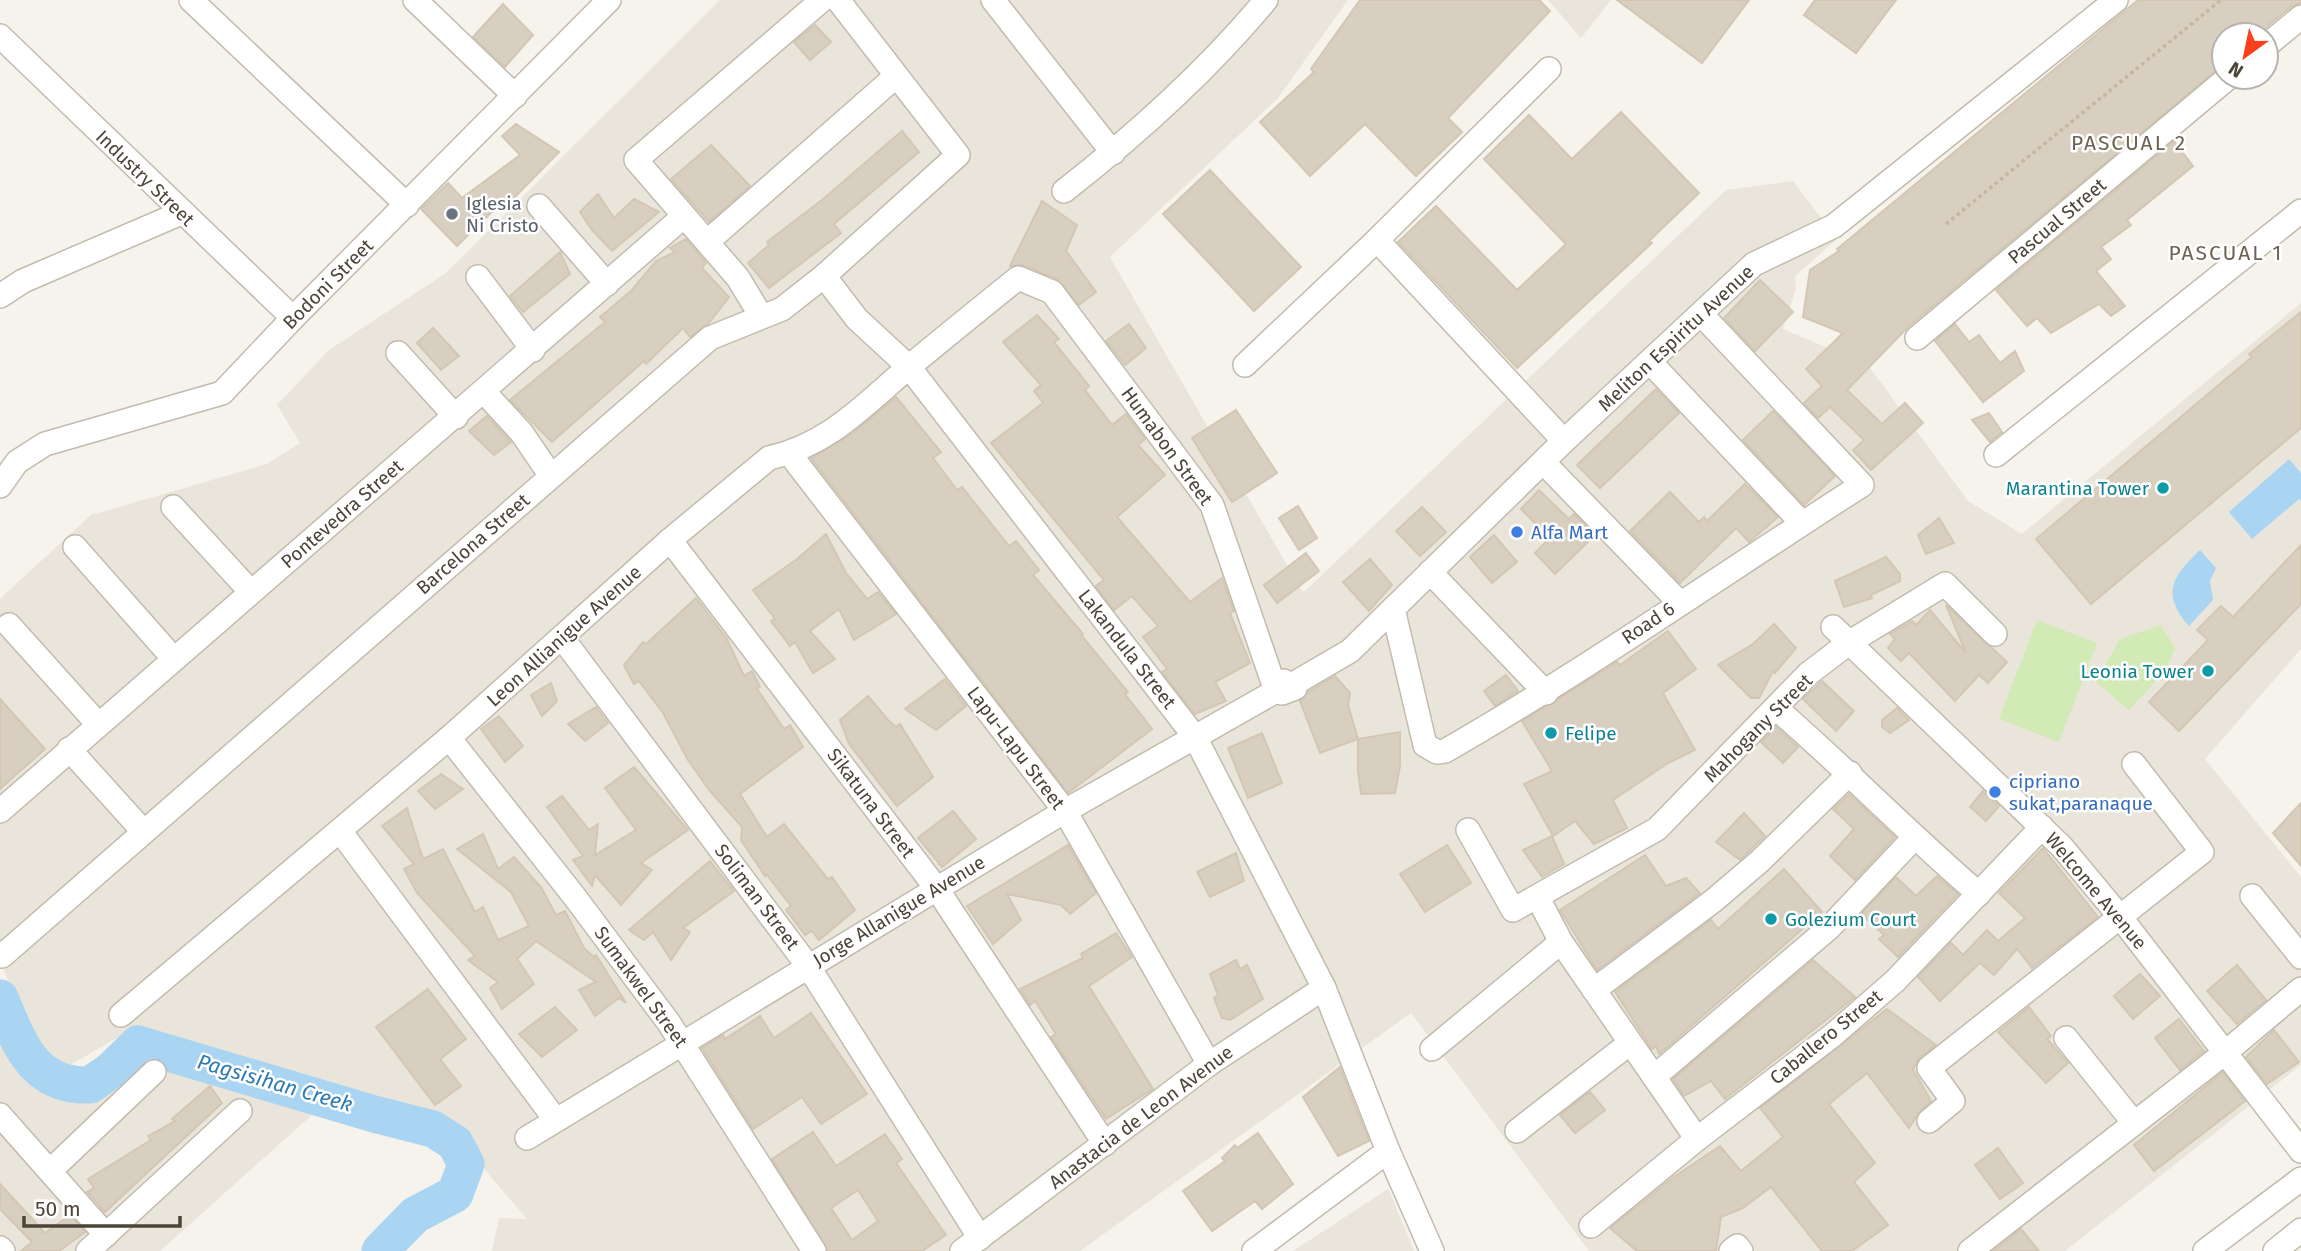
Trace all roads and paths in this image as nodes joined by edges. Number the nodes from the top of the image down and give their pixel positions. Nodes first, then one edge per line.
1 (191, 0) edge
2 (415, 0) edge
3 (610, 0) edge
4 (822, 0) edge
5 (838, 0) edge
6 (993, 0) edge
7 (1266, 0) edge
8 (2116, 0) edge
9 (2221, 0) edge
10 (2301, 17) edge
11 (2280, 35) edge
12 (0, 36) edge
13 (1549, 69) dead end
14 (895, 77) junction
15 (2212, 91) edge
16 (515, 96) junction
17 (1113, 153) junction
18 (1064, 191) dead end
19 (407, 205) junction
20 (539, 206) dead end
21 (2301, 211) edge
22 (181, 213) junction
23 (684, 216) junction
24 (1946, 224) dead end
25 (1377, 240) junction
26 (707, 242) junction
27 (824, 276) junction
28 (478, 277) dead end
29 (1018, 278) joint
30 (607, 284) junction
31 (0, 296) edge
32 (1702, 315) junction
33 (761, 316) junction
34 (293, 318) junction
35 (1917, 338) dead end
36 (533, 350) junction
37 (398, 353) dead end
38 (1650, 362) junction
39 (1245, 365) dead end
40 (909, 367) junction
41 (484, 392) junction
42 (456, 417) junction
43 (1564, 441) junction
44 (789, 453) junction
45 (1996, 455) dead end
46 (1544, 463) junction
47 (551, 476) junction
48 (0, 486) edge
49 (173, 507) dead end
50 (1802, 523) junction
51 (670, 540) junction
52 (75, 547) dead end
53 (1430, 572) junction
54 (251, 592) junction
55 (1679, 602) junction
56 (1393, 609) junction
57 (9, 625) dead end
58 (1833, 627) dead end
59 (1994, 634) dead end
60 (563, 639) junction
61 (1850, 642) junction
62 (173, 658) junction
63 (1286, 686) junction
64 (1546, 694) junction
65 (1777, 709) junction
66 (97, 723) junction
67 (1195, 737) junction
68 (449, 738) junction
69 (69, 750) junction
70 (2134, 764) dead end
71 (1850, 773) junction
72 (0, 811) edge
73 (1065, 811) junction
74 (2042, 827) junction
75 (1468, 830) dead end
76 (142, 831) junction
77 (340, 831) junction
78 (1914, 838) junction
79 (937, 890) junction
80 (1979, 894) junction
81 (2252, 896) dead end
82 (1538, 898) junction
83 (2121, 918) junction
84 (1561, 942) junction
85 (2, 956) dead end
86 (2301, 957) edge
87 (808, 966) junction
88 (1324, 988) junction
89 (2301, 989) edge
90 (1594, 990) junction
91 (121, 1015) dead end
92 (2066, 1038) dead end
93 (683, 1042) junction
94 (1630, 1043) junction
95 (1432, 1049) dead end
96 (2226, 1052) junction
97 (1209, 1065) junction
98 (154, 1072) dead end
99 (1654, 1077) junction
100 (240, 1111) dead end
101 (0, 1115) edge
102 (555, 1119) junction
103 (1929, 1121) dead end
104 (2134, 1123) junction
105 (1517, 1131) dead end
106 (527, 1138) dead end
107 (1697, 1139) junction
108 (1105, 1144) junction
109 (1388, 1151) junction
110 (2301, 1151) edge
111 (50, 1171) junction
112 (2301, 1179) edge
113 (1591, 1226) dead end
114 (2301, 1230) edge
115 (106, 1235) junction
116 (971, 1244) edge
117 (1973, 1250) edge
118 (88, 1251) edge
119 (814, 1251) edge
120 (1254, 1251) edge
121 (1432, 1251) edge
122 (1731, 1251) edge
123 (1741, 1251) edge
124 (2205, 1251) edge
125 (2275, 1251) edge

1 - 19 street
2 - 16 street
3 - 16 street, Bodoni Street
4 - 23 street
5 - 14 street
6 - 17 street
7 - 17 street
8 - 32 street, Meliton Espiritu Avenue
9 - 24 path
10 - 11 street
12 - 22 street, Industry Street
13 - 25 street
14 - 26 street
14 - 27 street, Barcelona Street
15 - 35 street, Pascual Street
16 - 19 street, Bodoni Street
17 - 18 street
19 - 34 street, Bodoni Street
20 - 30 street
21 - 45 street
22 - 31 street
22 - 34 street, Industry Street
23 - 26 street
23 - 30 street, Pontevedra Street
25 - 39 street
25 - 43 street
26 - 33 street
27 - 33 street, Barcelona Street
27 - 40 street, Lakandula Street
28 - 36 street
29 - 40 street, Leon Allianigue Avenue
29 - 63 street, Humabon Street
30 - 36 street, Pontevedra Street
32 - 38 street, Meliton Espiritu Avenue
32 - 50 street, Road 6
33 - 47 street, Barcelona Street
34 - 48 street, Bodoni Street
36 - 41 street, Pontevedra Street
37 - 42 street
38 - 43 street, Meliton Espiritu Avenue
38 - 50 street
40 - 44 street, Leon Allianigue Avenue
40 - 67 street, Lakandula Street
41 - 42 street, Pontevedra Street
41 - 47 street
42 - 54 street, Pontevedra Street
43 - 46 street, Meliton Espiritu Avenue
44 - 51 street, Leon Allianigue Avenue
44 - 73 street, Lapu-Lapu Street
46 - 53 street, Meliton Espiritu Avenue
46 - 55 street
47 - 76 street, Barcelona Street
49 - 54 street
50 - 55 street, Road 6
51 - 60 street, Leon Allianigue Avenue
51 - 79 street, Sikatuna Street
52 - 62 street
53 - 56 street, Meliton Espiritu Avenue
53 - 64 street
54 - 62 street, Pontevedra Street
55 - 64 street, Road 6
56 - 63 street, Meliton Espiritu Avenue
56 - 64 street, Road 6
57 - 66 street
58 - 61 street, Welcome Avenue
59 - 61 street, Mahogany Street
60 - 68 street, Leon Allianigue Avenue
60 - 87 street, Soliman Street
61 - 65 street, Mahogany Street
61 - 74 street, Welcome Avenue
62 - 66 street, Pontevedra Street
63 - 67 street, Jorge Allanigue Avenue
65 - 71 street
65 - 82 street, Mahogany Street
66 - 69 street, Pontevedra Street
67 - 73 street, Jorge Allanigue Avenue
67 - 88 street, Lakandula Street
68 - 77 street, Leon Allianigue Avenue
68 - 93 street, Sumakwel Street
69 - 72 street, Pontevedra Street
69 - 76 street
70 - 83 street
71 - 78 street
71 - 90 street
73 - 79 street, Jorge Allanigue Avenue
73 - 97 street, Lapu-Lapu Street
74 - 80 street, Caballero Street
74 - 83 street, Welcome Avenue
75 - 82 street, Mahogany Street
76 - 85 street, Barcelona Street
77 - 91 street, Leon Allianigue Avenue
77 - 102 street
78 - 80 street
78 - 99 street
79 - 87 street, Jorge Allanigue Avenue
79 - 108 street, Sikatuna Street
80 - 107 street, Caballero Street
81 - 86 street
82 - 84 street
83 - 96 street, Welcome Avenue
83 - 103 street
84 - 90 street
84 - 95 street
87 - 93 street, Jorge Allanigue Avenue
87 - 116 street, Soliman Street
88 - 97 street, Anastacia de Leon Avenue
88 - 109 street, Lakandula Street
89 - 96 street
90 - 94 street
92 - 104 street
93 - 102 street, Jorge Allanigue Avenue
93 - 119 street, Sumakwel Street
94 - 99 street
94 - 105 street
96 - 104 street
96 - 110 street, Welcome Avenue
97 - 108 street, Anastacia de Leon Avenue
98 - 111 street
99 - 107 street
100 - 115 street
101 - 111 street
102 - 106 street, Jorge Allanigue Avenue
104 - 117 street
107 - 113 street, Caballero Street
108 - 116 street, Anastacia de Leon Avenue
109 - 120 street
109 - 121 street, Lakandula Street
111 - 115 street
112 - 124 street
114 - 125 street
115 - 118 street
122 - 123 street

